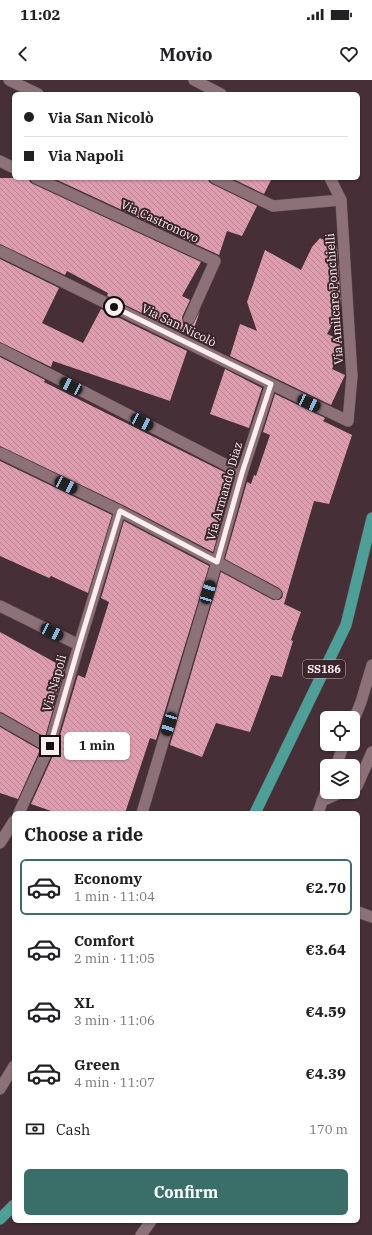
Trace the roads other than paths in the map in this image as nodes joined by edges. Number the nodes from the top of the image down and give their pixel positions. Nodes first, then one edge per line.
1 (8, 80) edge
2 (194, 80) edge
3 (34, 92) edge
4 (217, 92) edge
5 (0, 161) edge
6 (12, 167) edge
7 (40, 180) edge
8 (219, 180) edge
9 (331, 180) edge
10 (341, 200) junction
11 (0, 251) edge
12 (189, 319) dead end
13 (0, 350) edge
14 (271, 384) junction
15 (348, 421) joint
16 (0, 453) edge
17 (242, 473) junction
18 (120, 511) junction
19 (372, 518) edge
20 (217, 562) junction
21 (276, 594) dead end
22 (0, 606) edge
23 (79, 645) junction
24 (372, 665) edge
25 (357, 711) edge
26 (0, 719) edge
27 (50, 746) junction
28 (372, 752) edge
29 (360, 779) edge
30 (326, 799) edge
31 (322, 801) joint
32 (20, 811) edge
33 (143, 811) edge
34 (256, 811) edge
35 (319, 811) edge
36 (12, 824) edge
37 (0, 843) edge
38 (360, 913) edge
39 (372, 917) edge
40 (12, 1069) edge
41 (0, 1089) edge
42 (12, 1207) edge
43 (0, 1218) edge
44 (150, 1223) edge
45 (141, 1235) edge

1 - 3 street
2 - 4 street
5 - 6 street
7 - 12 street, Via Castronovo
8 - 10 street
9 - 10 street, Via Amilcare Ponchielli
10 - 15 street, Via Amilcare Ponchielli
11 - 14 street, Via San Nicolò
13 - 17 street
14 - 15 street, Via San Nicolò
14 - 17 street, Via Armando Diaz
16 - 18 street
17 - 20 street, Via Armando Diaz
18 - 20 street
18 - 23 street, Via Napoli
19 - 34 main road, SS186
20 - 21 street
20 - 33 street, Via Armando Diaz
22 - 23 street
23 - 27 street, Via Napoli
24 - 25 street
26 - 27 street
27 - 32 street, Via Napoli
28 - 29 street
30 - 31 street
31 - 35 street
36 - 37 street
38 - 39 street
40 - 41 street
42 - 43 main road
44 - 45 street

